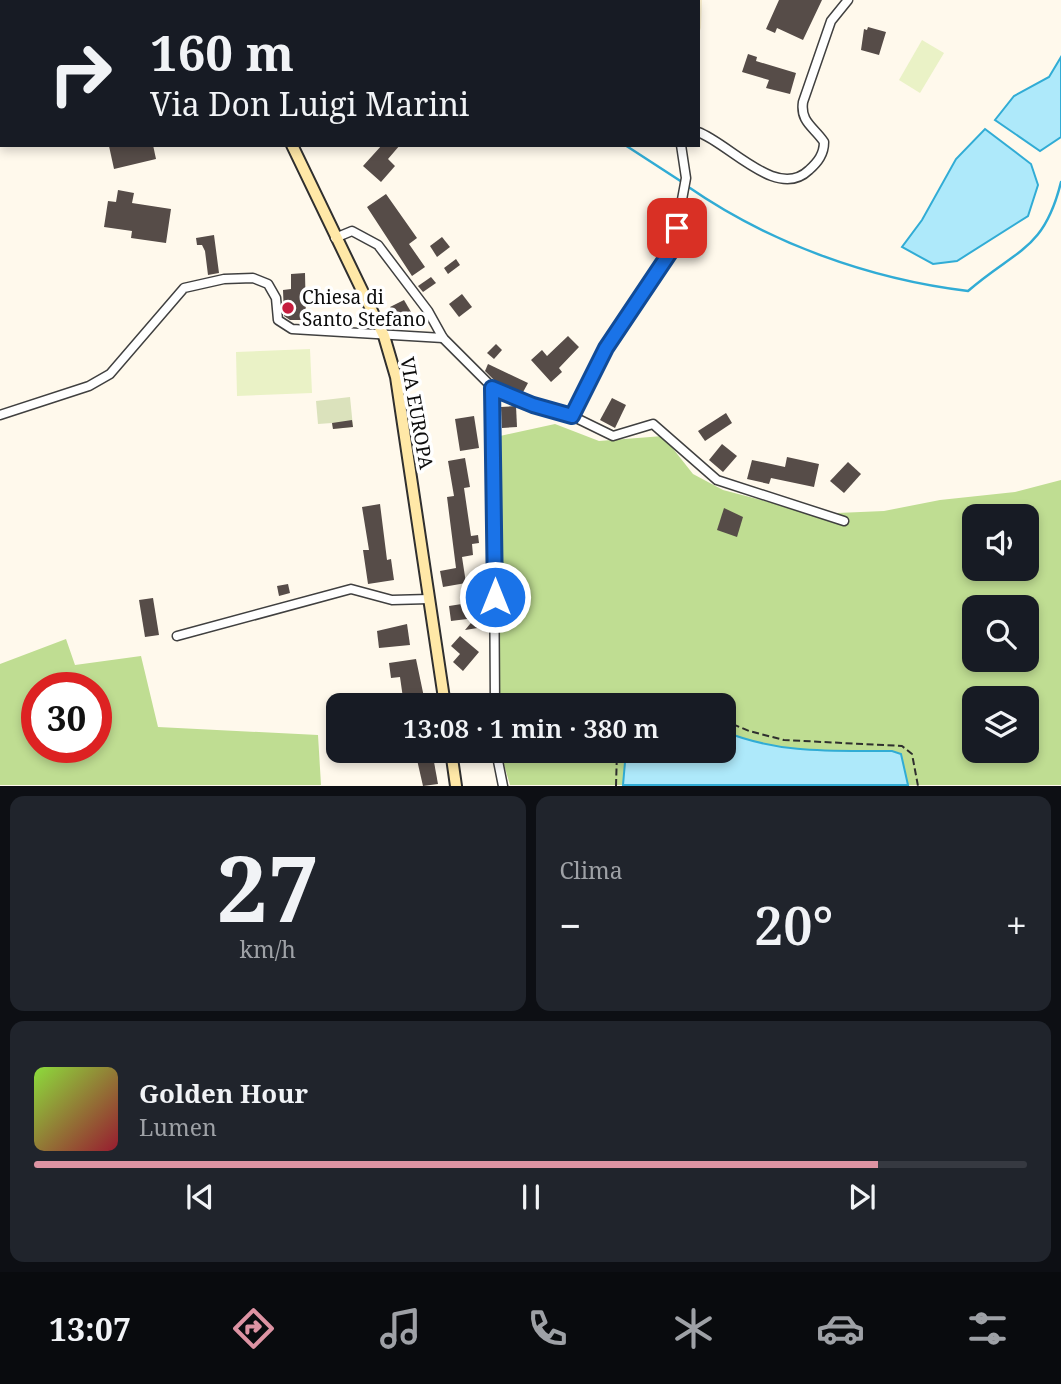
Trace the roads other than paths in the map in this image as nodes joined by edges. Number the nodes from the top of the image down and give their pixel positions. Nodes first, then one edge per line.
1 (848, 0) edge
2 (700, 133) edge
3 (293, 147) edge
4 (681, 147) edge
5 (335, 238) junction
6 (384, 336) junction
7 (443, 338) junction
8 (492, 388) junction
9 (0, 415) edge
10 (572, 416) junction
11 (844, 521) dead end
12 (429, 599) junction
13 (177, 636) dead end
14 (442, 693) edge
15 (495, 693) edge
16 (453, 763) edge
17 (498, 763) edge
18 (456, 786) edge
19 (503, 786) edge

1 - 2 street
3 - 5 main road, VIA EUROPA
4 - 10 street
5 - 6 main road, VIA EUROPA
5 - 7 street
6 - 7 street
6 - 9 street
6 - 12 main road, VIA EUROPA
7 - 8 street
8 - 10 street
8 - 15 street
10 - 11 street
12 - 13 street
12 - 14 main road, VIA EUROPA
16 - 18 main road
17 - 19 street

